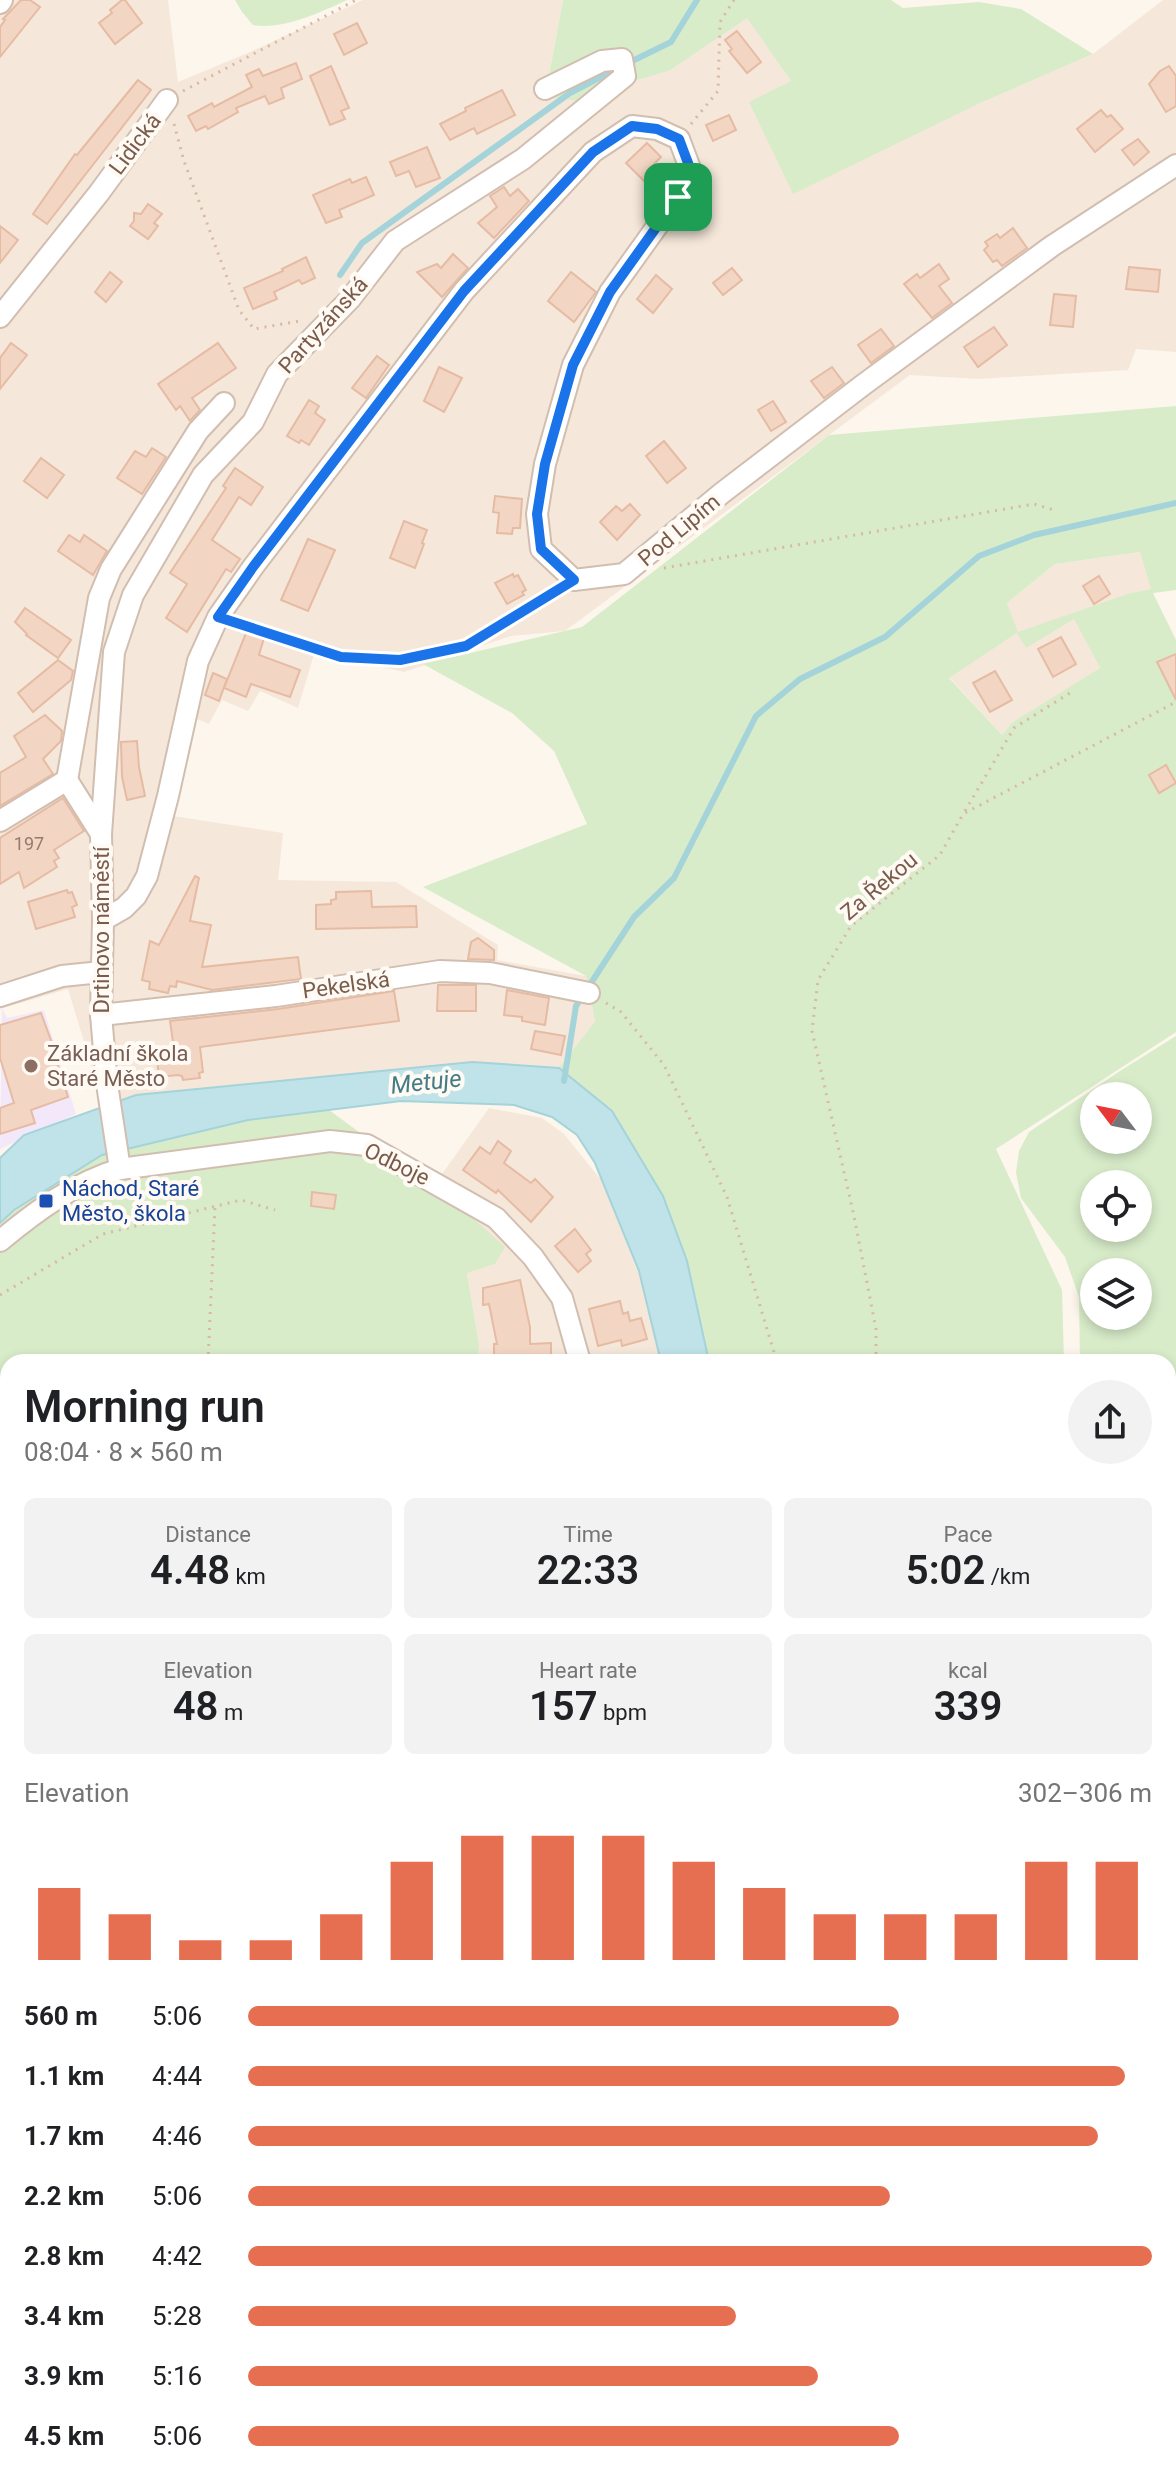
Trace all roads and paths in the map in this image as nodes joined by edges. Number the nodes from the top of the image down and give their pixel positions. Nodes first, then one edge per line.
1 (356, 0) edge
2 (734, 0) edge
3 (545, 89) dead end
4 (167, 100) junction
5 (679, 139) junction
6 (1176, 165) edge
7 (335, 315) junction
8 (0, 317) edge
9 (224, 403) dead end
10 (1057, 511) dead end
11 (656, 569) dead end
12 (574, 580) junction
13 (218, 617) junction
14 (1073, 691) dead end
15 (1176, 702) edge
16 (67, 780) junction
17 (963, 814) junction
18 (0, 821) edge
19 (101, 834) junction
20 (103, 920) junction
21 (101, 972) junction
22 (589, 993) joint
23 (0, 996) edge
24 (101, 1015) junction
25 (119, 1162) junction
26 (215, 1206) junction
27 (275, 1210) dead end
28 (0, 1241) edge
29 (0, 1295) edge
30 (208, 1354) edge
31 (578, 1354) edge
32 (775, 1354) edge
33 (876, 1354) edge

1 - 4 path, Lidická
2 - 5 path
3 - 7 street, Partyzánská
4 - 7 path
4 - 8 street, Lidická
5 - 12 street
5 - 13 street
6 - 12 street, Pod Lipím
7 - 19 street, Partyzánská
9 - 16 street
10 - 11 path
12 - 13 path
13 - 20 street
14 - 17 path, Za Řekou
15 - 17 path
16 - 18 street
16 - 19 street
17 - 33 path, Za Řekou
19 - 20 street, Drtinovo náměstí
20 - 21 street, Drtinovo náměstí
21 - 23 street
21 - 24 street, Drtinovo náměstí
22 - 24 street, Pekelská
22 - 32 path
24 - 25 street, Drtinovo náměstí
25 - 28 street, Odboje
25 - 31 street, Odboje
26 - 27 path
26 - 29 path
26 - 30 path

